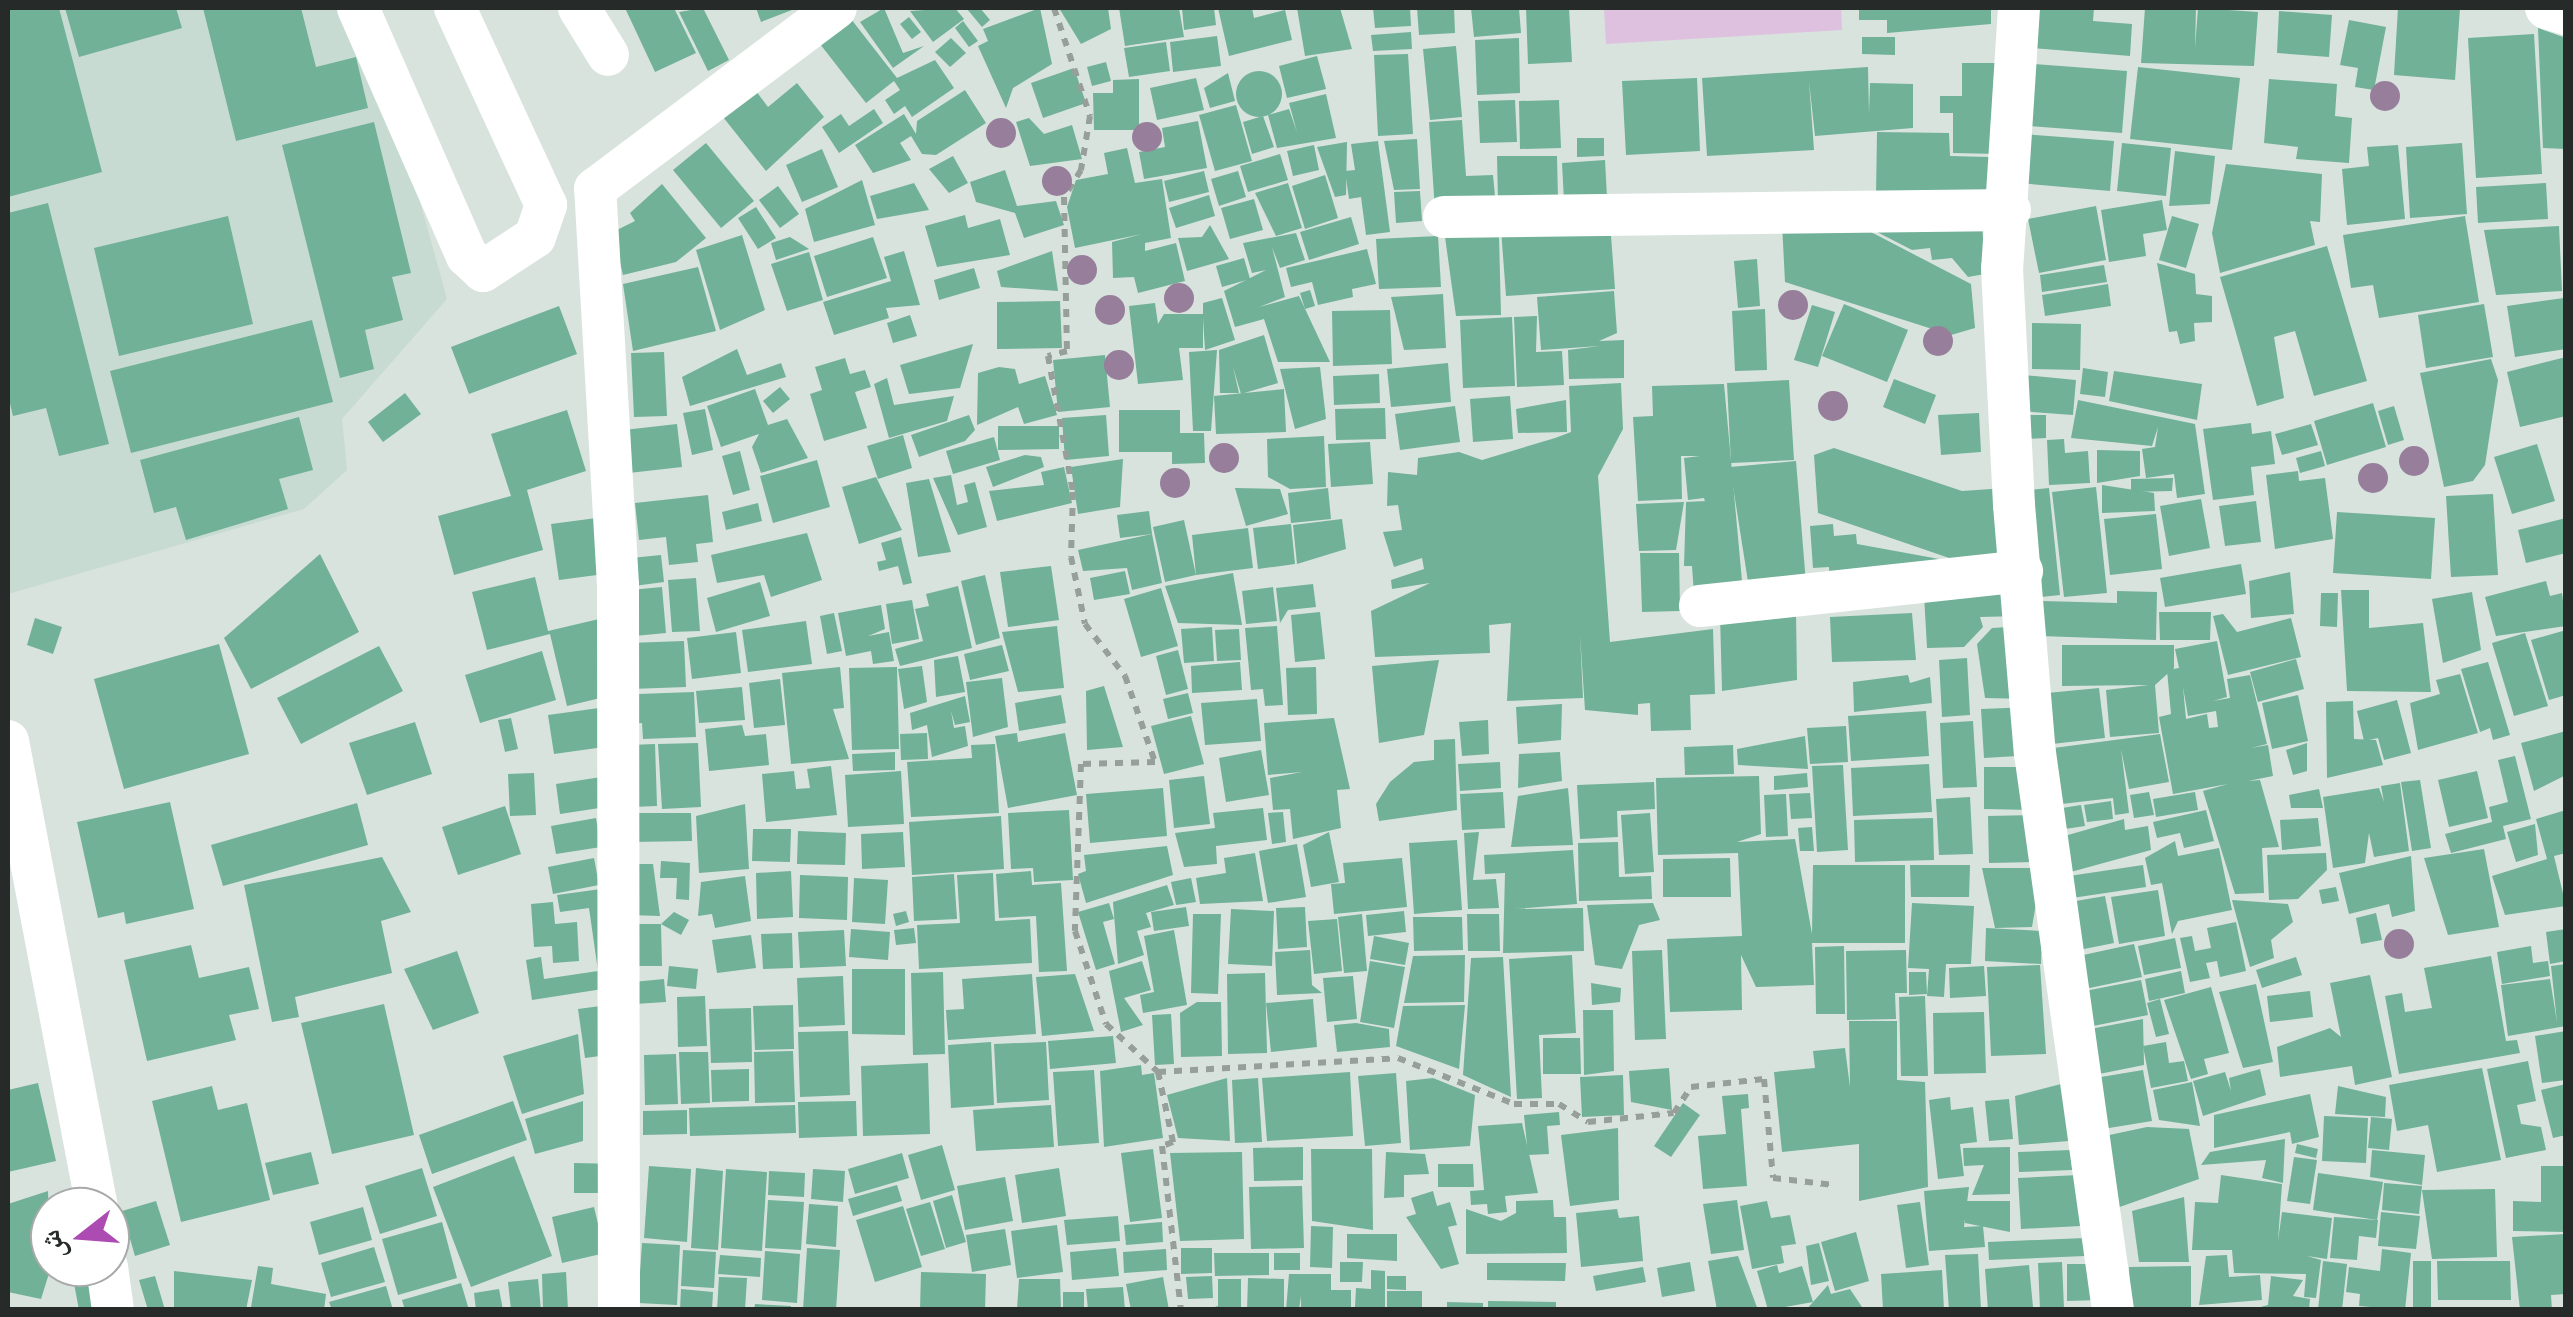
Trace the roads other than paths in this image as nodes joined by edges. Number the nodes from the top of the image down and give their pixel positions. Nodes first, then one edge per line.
1 (358, 8) edge
2 (455, 8) edge
3 (579, 8) edge
4 (836, 8) edge
5 (2019, 8) edge
6 (2546, 8) edge
7 (2566, 14) edge
8 (608, 54) dead end
9 (2010, 210) junction
10 (1444, 217) dead end
11 (2022, 571) junction
12 (1700, 606) dead end
13 (8, 741) edge
14 (93, 1187) edge
15 (619, 1310) edge
16 (2113, 1310) edge

1 - 2 street
3 - 8 street
4 - 15 street
5 - 9 street
6 - 7 street
9 - 10 street
9 - 11 street
11 - 12 street
11 - 16 street
13 - 14 street

